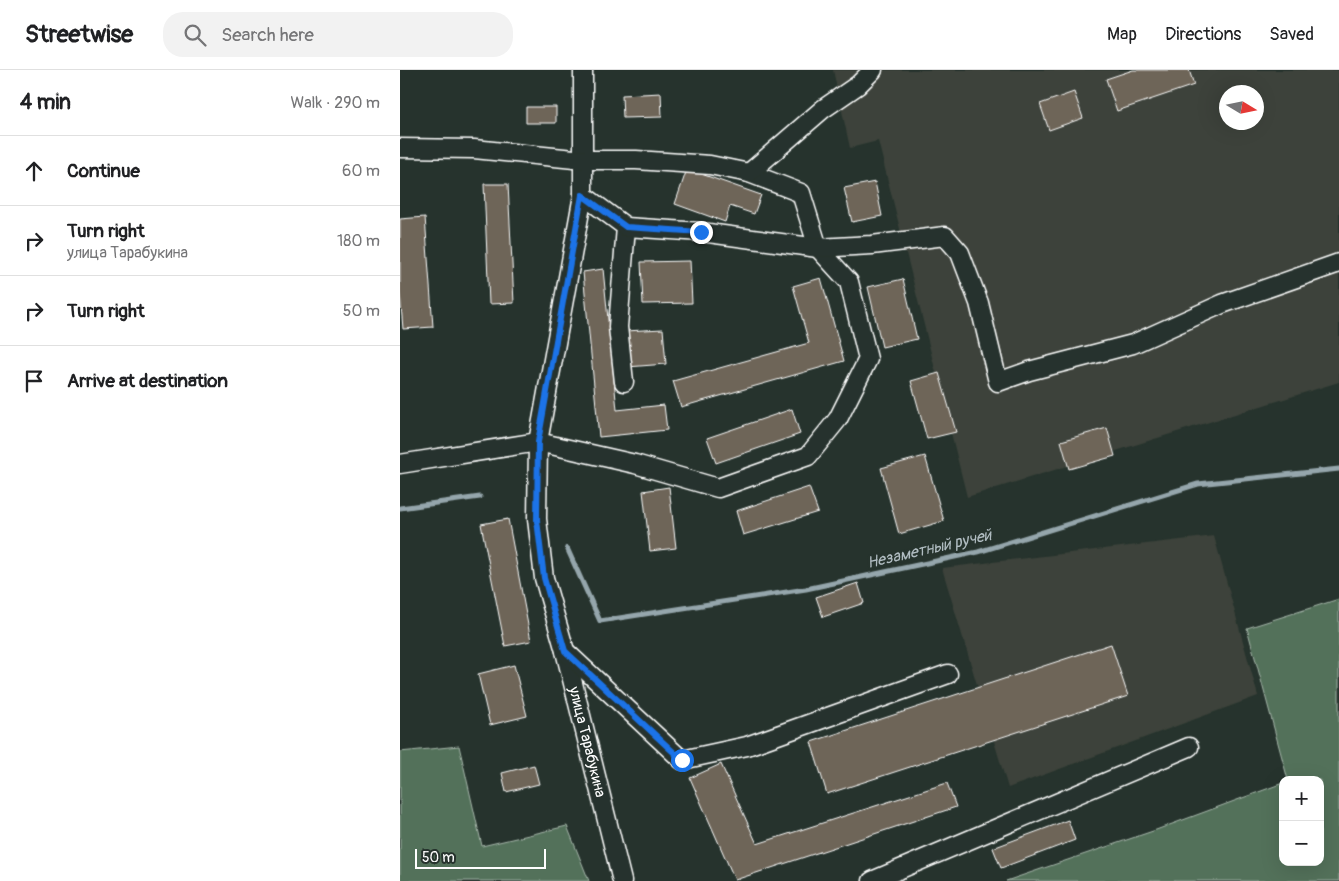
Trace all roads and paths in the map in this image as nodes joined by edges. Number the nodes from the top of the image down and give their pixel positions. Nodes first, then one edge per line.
1 (583, 70) edge
2 (873, 70) edge
3 (400, 148) edge
4 (584, 160) junction
5 (749, 173) junction
6 (582, 195) junction
7 (626, 227) junction
8 (818, 248) junction
9 (1339, 263) edge
10 (624, 382) dead end
11 (538, 442) junction
12 (400, 464) edge
13 (565, 651) junction
14 (948, 674) dead end
15 (1189, 747) dead end
16 (622, 881) edge
17 (872, 881) edge

1 - 4 street, улица Тарабукина
2 - 5 street
3 - 4 street
4 - 5 street
4 - 6 street, улица Тарабукина
5 - 8 street
6 - 7 street
6 - 11 street, улица Тарабукина
7 - 8 street
7 - 10 street
8 - 9 street
8 - 11 street
11 - 12 street
11 - 13 street, улица Тарабукина
13 - 14 street
13 - 16 street, улица Тарабукина
15 - 17 street

